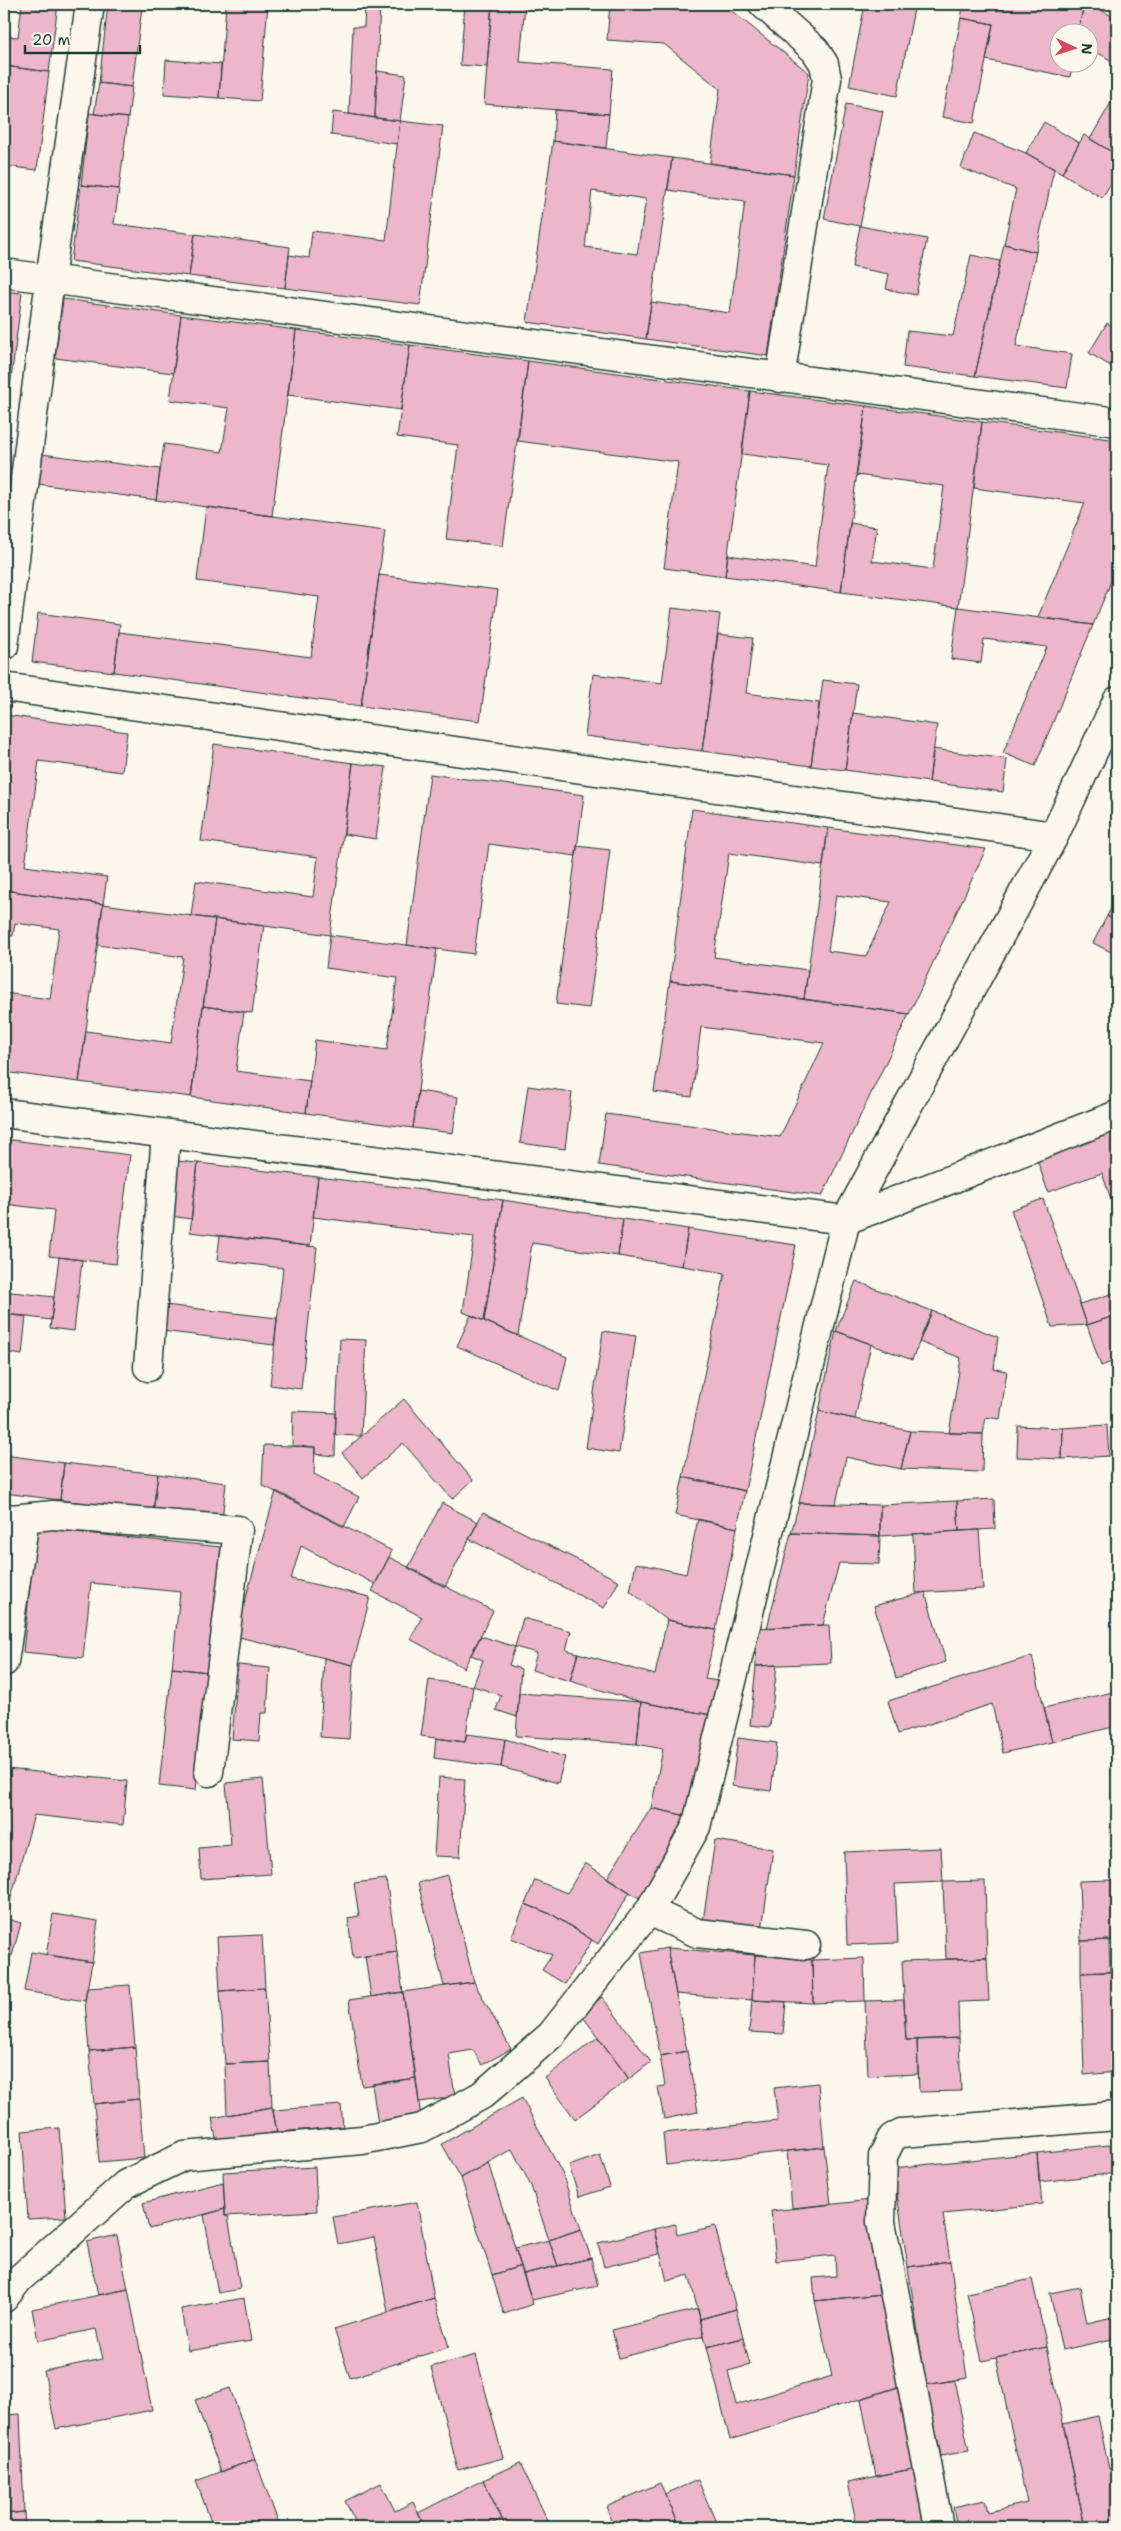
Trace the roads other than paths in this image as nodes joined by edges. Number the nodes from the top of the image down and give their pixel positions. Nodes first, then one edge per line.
1 (90, 4) edge
2 (763, 4) edge
3 (4, 273) edge
4 (50, 279) junction
5 (780, 378) junction
6 (1117, 422) edge
7 (4, 646) edge
8 (4, 688) edge
9 (1117, 702) edge
10 (1054, 836) junction
11 (4, 1113) edge
12 (1117, 1114) edge
13 (166, 1134) junction
14 (846, 1220) junction
15 (148, 1367) dead end
16 (7, 1518) edge
17 (4, 1662) edge
18 (209, 1772) dead end
19 (650, 1911) junction
20 (806, 1944) dead end
21 (1117, 2116) edge
22 (4, 2298) edge
23 (939, 2527) edge

1 - 4 street
2 - 5 street
3 - 4 street
4 - 5 street
4 - 7 street
5 - 6 street
8 - 10 street
9 - 10 street
10 - 14 street
11 - 13 street
12 - 14 street
13 - 14 street
13 - 15 street
14 - 19 street
16 - 17 street
16 - 18 street
19 - 20 street
19 - 22 street
21 - 23 street

